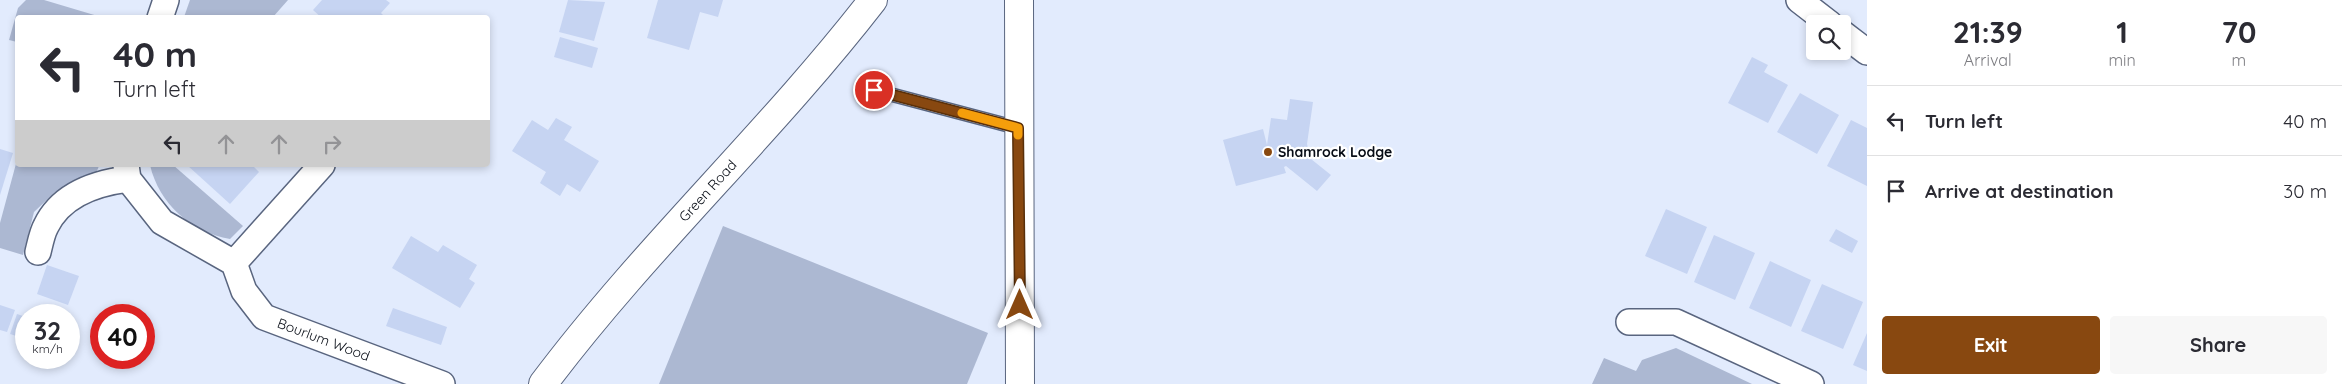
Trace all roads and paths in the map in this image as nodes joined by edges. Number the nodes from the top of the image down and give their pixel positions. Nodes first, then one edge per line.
1 (873, 0) edge
2 (1019, 0) edge
3 (1799, 0) edge
4 (1818, 15) edge
5 (1851, 40) edge
6 (1867, 52) edge
7 (874, 90) dead end
8 (1018, 128) junction
9 (320, 167) edge
10 (127, 172) edge
11 (38, 252) dead end
12 (234, 263) junction
13 (1629, 322) dead end
14 (442, 384) edge
15 (543, 384) edge
16 (1020, 384) edge
17 (1811, 384) edge

1 - 15 street, Green Road
2 - 8 street
3 - 4 street
5 - 6 street
7 - 8 lane
8 - 16 street
9 - 12 street
10 - 11 street
10 - 12 street
12 - 14 street, Bourlum Wood
13 - 17 street

